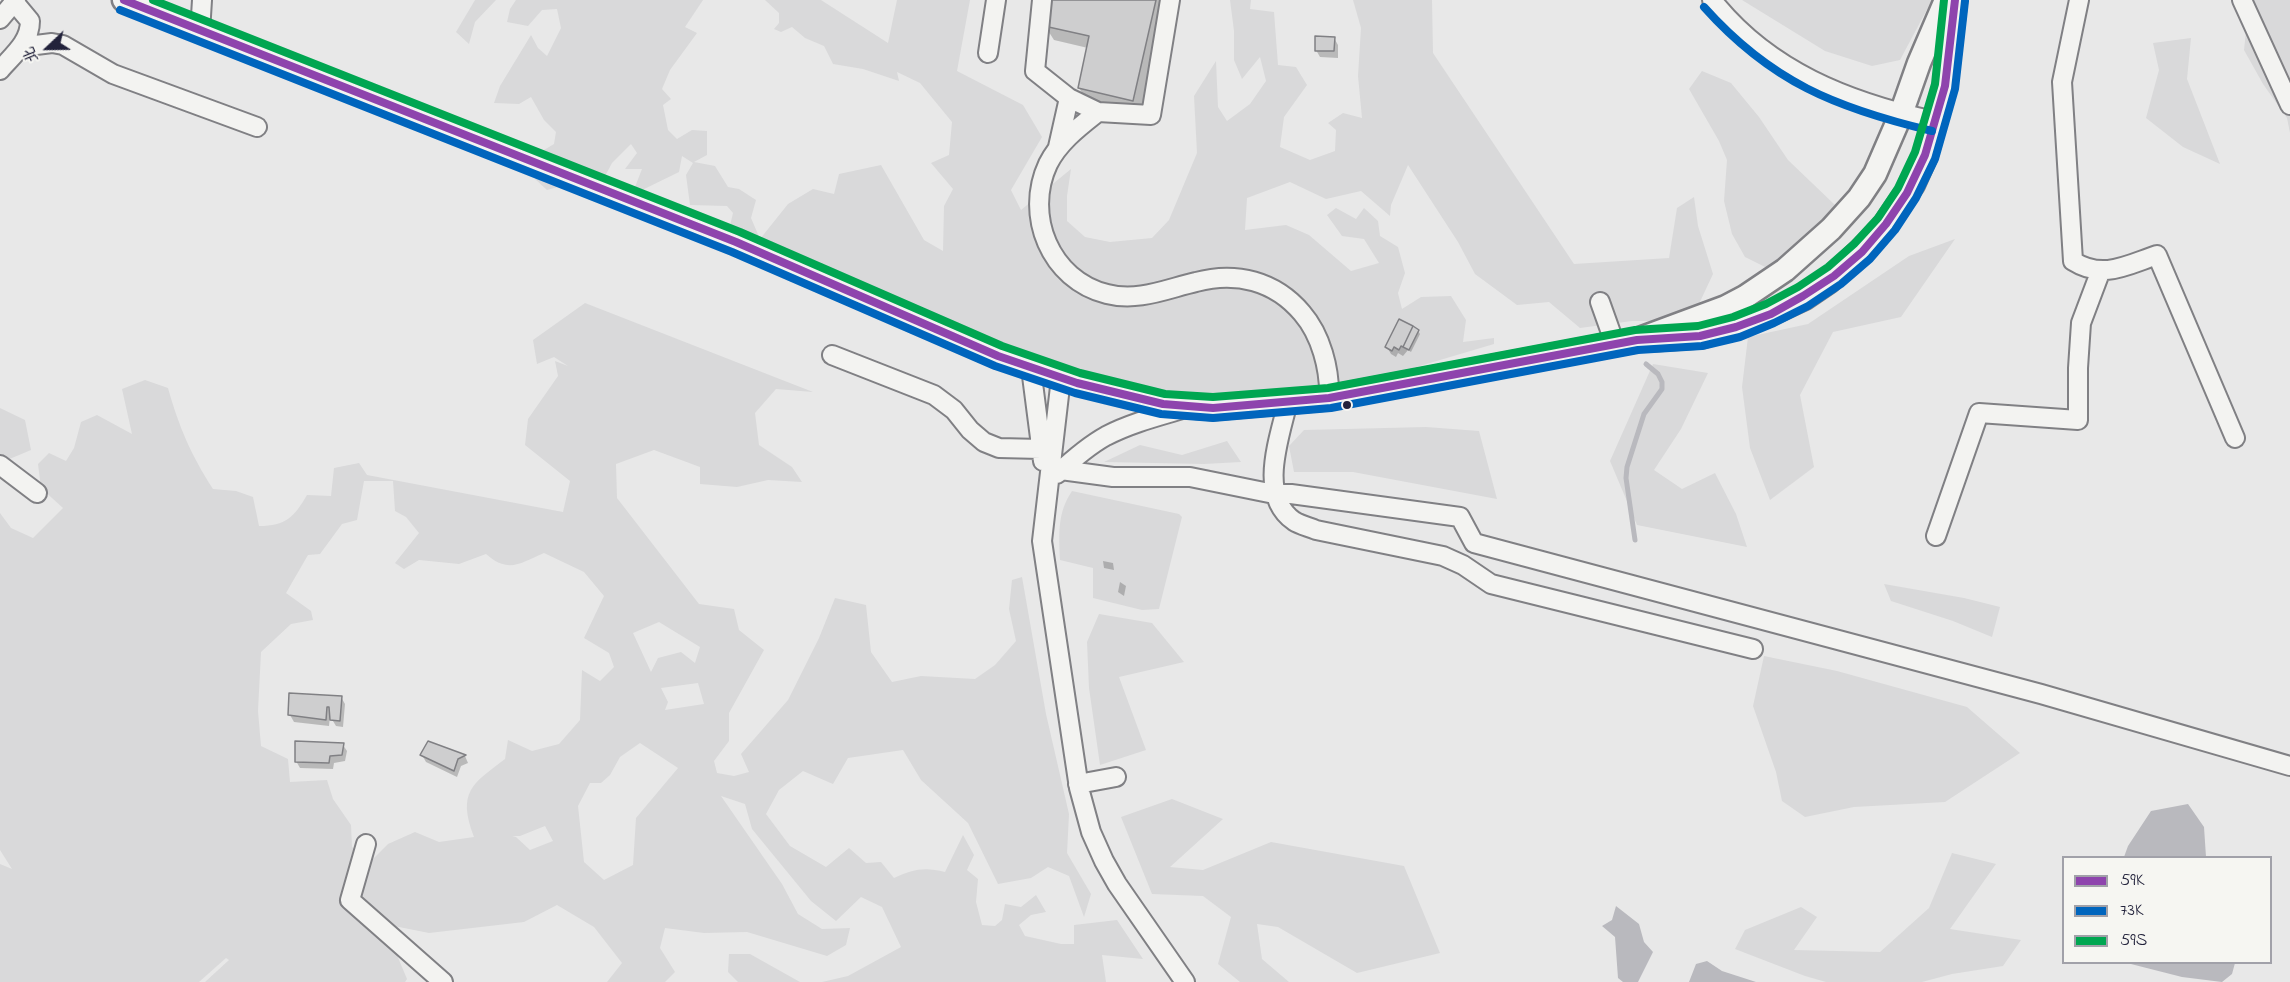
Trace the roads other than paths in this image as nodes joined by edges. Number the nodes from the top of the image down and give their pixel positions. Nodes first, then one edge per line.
1 (124, 0) edge
2 (202, 0) edge
3 (996, 0) edge
4 (1041, 0) edge
5 (1170, 0) edge
6 (1712, 0) edge
7 (1946, 0) edge
8 (1955, 0) edge
9 (2079, 0) edge
10 (2242, 0) edge
11 (15, 2) edge
12 (0, 19) edge
13 (200, 32) junction
14 (26, 40) junction
15 (988, 53) dead end
16 (0, 70) edge
17 (1069, 98) junction
18 (2290, 105) edge
19 (1098, 112) junction
20 (1901, 114) junction
21 (1934, 121) junction
22 (257, 127) dead end
23 (1058, 147) junction
24 (2101, 270) junction
25 (1600, 302) dead end
26 (1637, 340) junction
27 (1615, 344) junction
28 (832, 355) dead end
29 (1031, 368) junction
30 (1060, 378) junction
31 (1329, 398) junction
32 (1288, 401) junction
33 (1190, 406) junction
34 (2235, 438) dead end
35 (1041, 449) junction
36 (0, 465) edge
37 (1062, 470) junction
38 (1048, 483) junction
39 (37, 493) dead end
40 (1274, 494) junction
41 (1936, 536) dead end
42 (1474, 543) junction
43 (1465, 567) junction
44 (1753, 649) dead end
45 (2290, 766) edge
46 (1116, 777) dead end
47 (1078, 784) junction
48 (366, 844) dead end
49 (443, 982) edge
50 (1185, 982) edge

1 - 13 main road
2 - 13 street
3 - 15 street
4 - 17 street
5 - 19 street
6 - 20 street
7 - 20 main road
8 - 21 main road
9 - 24 street
10 - 18 street
11 - 12 street
11 - 14 street
13 - 29 main road
14 - 16 street
14 - 22 street
17 - 19 street
17 - 23 street
19 - 23 street
20 - 21 street
20 - 26 main road
21 - 26 main road
23 - 31 street
24 - 34 street
24 - 41 street
25 - 27 street
26 - 27 main road
27 - 31 main road
28 - 35 street
29 - 30 main road
29 - 35 street
30 - 33 main road
30 - 38 street
31 - 32 main road
32 - 33 main road
32 - 40 street
33 - 37 street
35 - 38 street
36 - 39 street
37 - 38 street
37 - 40 street
38 - 47 street
40 - 42 street
40 - 43 street
42 - 43 street
42 - 45 street
43 - 44 street
46 - 47 street
47 - 50 street
48 - 49 street

